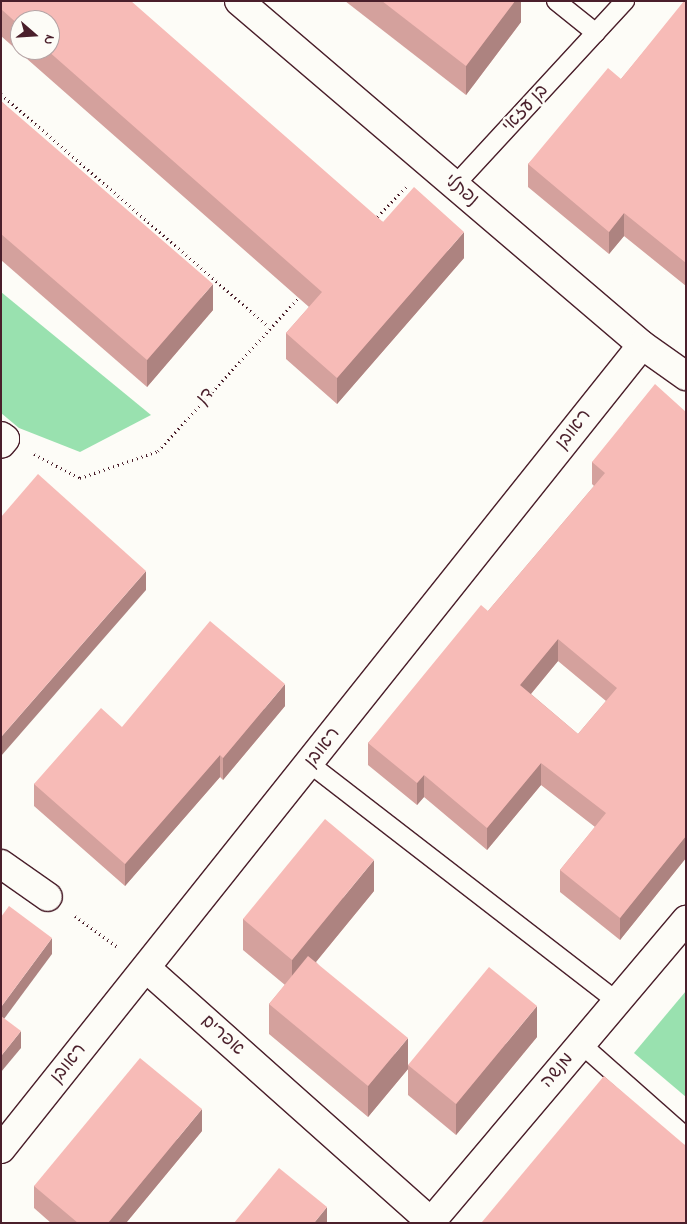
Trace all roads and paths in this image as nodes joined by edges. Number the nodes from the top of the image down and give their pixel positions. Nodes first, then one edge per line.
1 (240, 1) edge
2 (556, 1) edge
3 (625, 1) edge
4 (596, 33) junction
5 (1, 94) edge
6 (429, 164) junction
7 (455, 185) junction
8 (367, 226) edge
9 (302, 294) edge
10 (269, 327) junction
11 (642, 345) junction
12 (686, 376) edge
13 (2, 440) edge
14 (310, 764) junction
15 (1, 864) edge
16 (48, 897) joint
17 (686, 920) edge
18 (146, 968) junction
19 (617, 1001) junction
20 (581, 1044) junction
21 (686, 1137) edge
22 (1, 1149) edge
23 (431, 1222) edge

1 - 6 street, נפתלי
2 - 4 lane
3 - 4 lane, בן עזאי
4 - 7 lane, בן עזאי
5 - 10 path
6 - 7 street, נפתלי
6 - 8 path
7 - 11 street, נפתלי
9 - 10 path, דן
10 - 13 path, דן
11 - 12 street, נפתלי
11 - 14 street, ראובן
14 - 18 street, ראובן
14 - 19 lane
15 - 16 street
16 - 18 path
17 - 19 street, מנשה
18 - 22 street, ראובן
18 - 23 street, אפרים
19 - 20 street, מנשה
20 - 21 lane
20 - 23 street, מנשה

